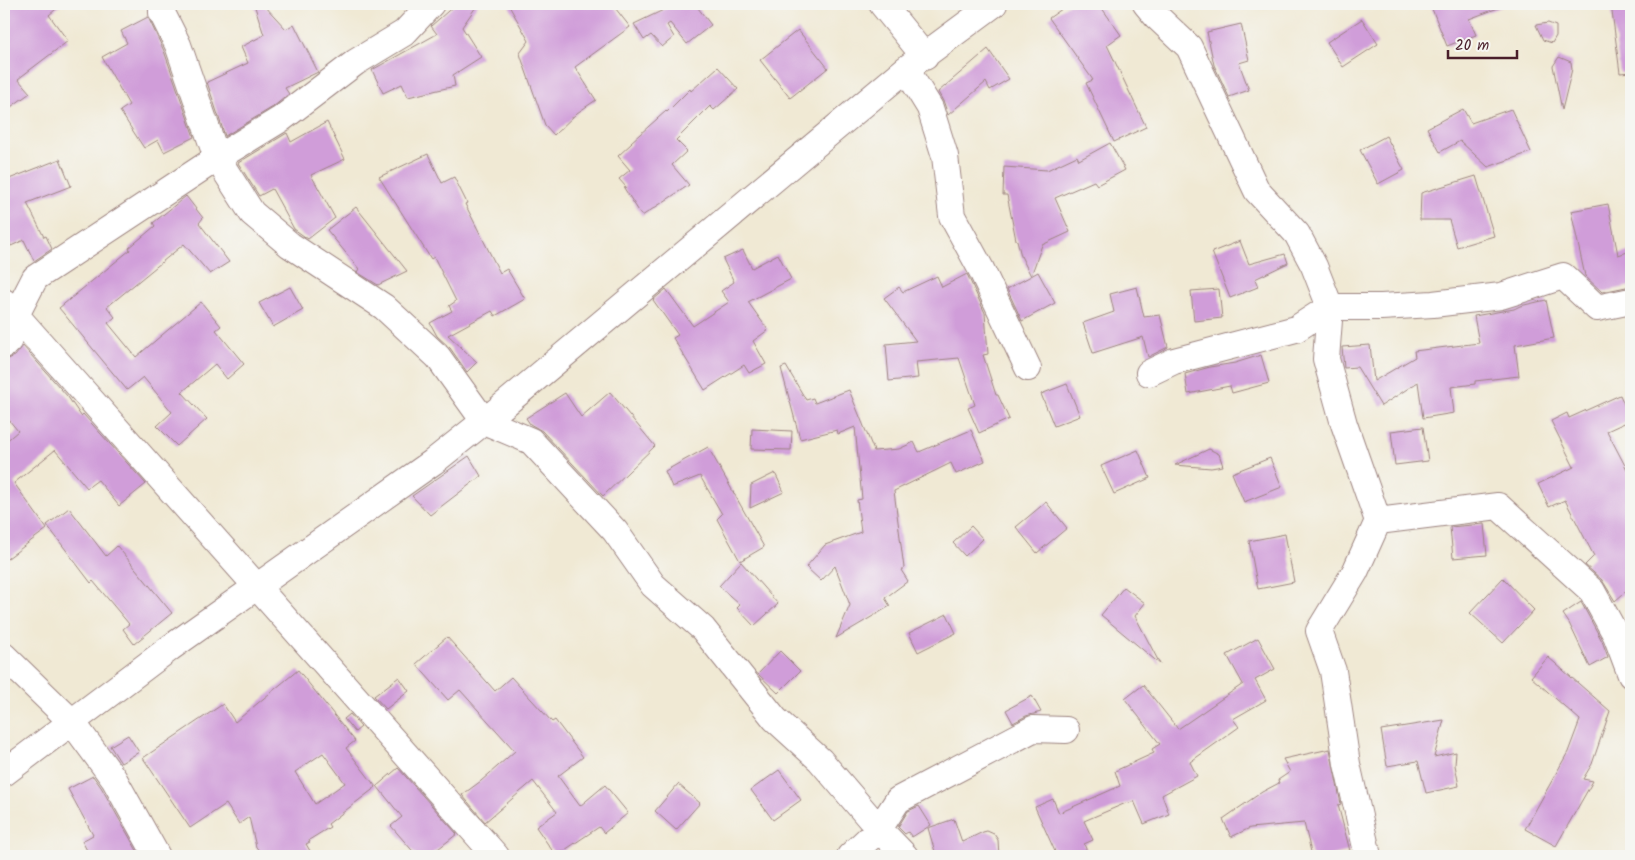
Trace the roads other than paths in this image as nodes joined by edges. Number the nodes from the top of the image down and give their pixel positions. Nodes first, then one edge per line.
1 (162, 4) edge
2 (430, 4) edge
3 (882, 4) edge
4 (994, 4) edge
5 (1146, 4) edge
6 (916, 63) junction
7 (217, 158) junction
8 (1631, 301) edge
9 (1330, 307) junction
10 (10, 308) edge
11 (4, 345) edge
12 (1028, 368) dead end
13 (1149, 373) dead end
14 (484, 421) junction
15 (1378, 521) junction
16 (258, 587) junction
17 (1624, 630) edge
18 (4, 656) edge
19 (1631, 675) edge
20 (72, 722) junction
21 (1066, 730) dead end
22 (4, 773) edge
23 (879, 829) junction
24 (157, 856) edge
25 (496, 856) edge
26 (850, 856) edge
27 (905, 856) edge
28 (1368, 856) edge

1 - 7 street
2 - 7 street
3 - 6 street
4 - 6 street
5 - 9 street
6 - 12 street
6 - 14 street
7 - 10 street
7 - 14 street
8 - 9 street
9 - 13 street
9 - 15 street
10 - 11 street
10 - 16 street
14 - 16 street
14 - 23 street
15 - 17 street
15 - 28 street
16 - 20 street
16 - 25 street
17 - 19 street
18 - 20 street
20 - 22 street
20 - 24 street
21 - 23 street
23 - 26 street
23 - 27 street

